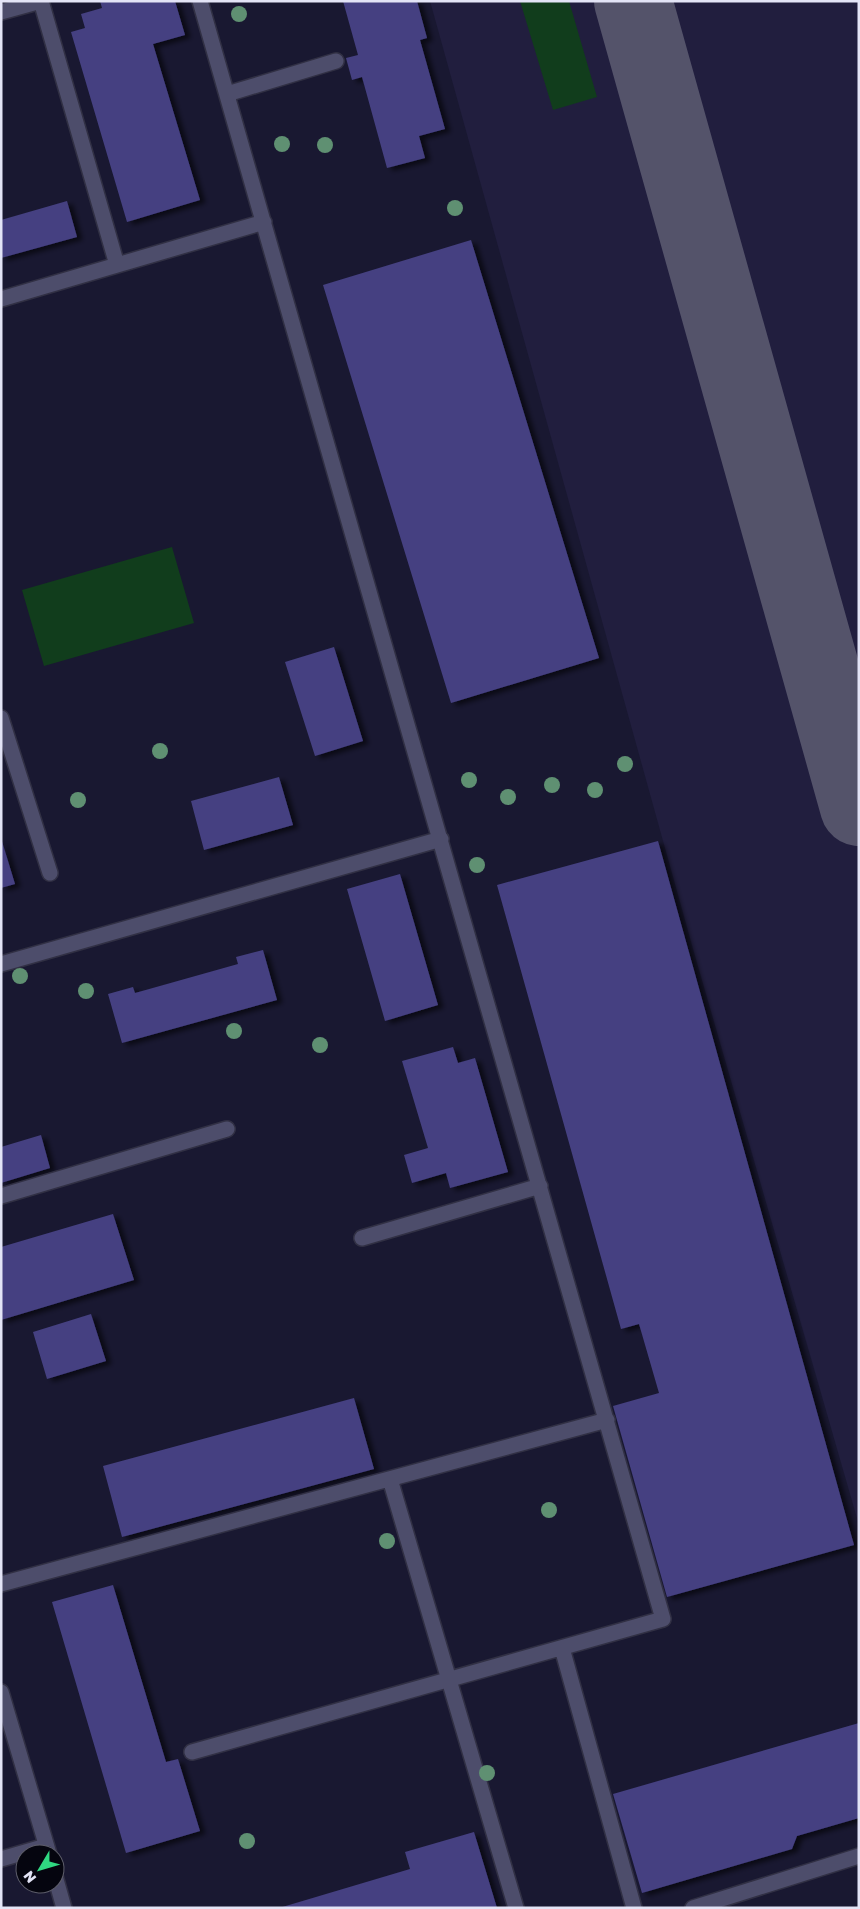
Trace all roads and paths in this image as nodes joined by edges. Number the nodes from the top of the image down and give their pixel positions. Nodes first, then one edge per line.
1 (200, 1) edge
2 (1, 12) edge
3 (336, 61) dead end
4 (227, 94) junction
5 (264, 222) junction
6 (117, 265) junction
7 (1, 299) edge
8 (1, 718) edge
9 (441, 839) junction
10 (50, 873) dead end
11 (1, 964) edge
12 (227, 1129) dead end
13 (540, 1186) junction
14 (1, 1196) edge
15 (362, 1238) dead end
16 (607, 1420) junction
17 (390, 1479) junction
18 (1, 1584) edge
19 (562, 1648) junction
20 (449, 1680) junction
21 (1, 1692) edge
22 (192, 1752) dead end
23 (46, 1844) edge
24 (15, 1856) edge
25 (859, 1856) edge
26 (1, 1859) edge
27 (60, 1894) edge
28 (64, 1908) edge
29 (516, 1908) edge
30 (634, 1908) edge
31 (693, 1908) edge

1 - 4 lane
2 - 6 lane
3 - 4 lane
4 - 5 lane
5 - 6 lane
5 - 9 lane
6 - 7 lane
8 - 10 lane
9 - 11 lane
9 - 13 lane
12 - 14 lane
13 - 15 lane
13 - 16 lane
16 - 17 lane
16 - 19 lane
17 - 18 lane
17 - 20 lane
19 - 20 lane
19 - 30 lane
20 - 22 lane
20 - 29 lane
21 - 23 lane
24 - 26 lane
25 - 31 lane
27 - 28 lane

